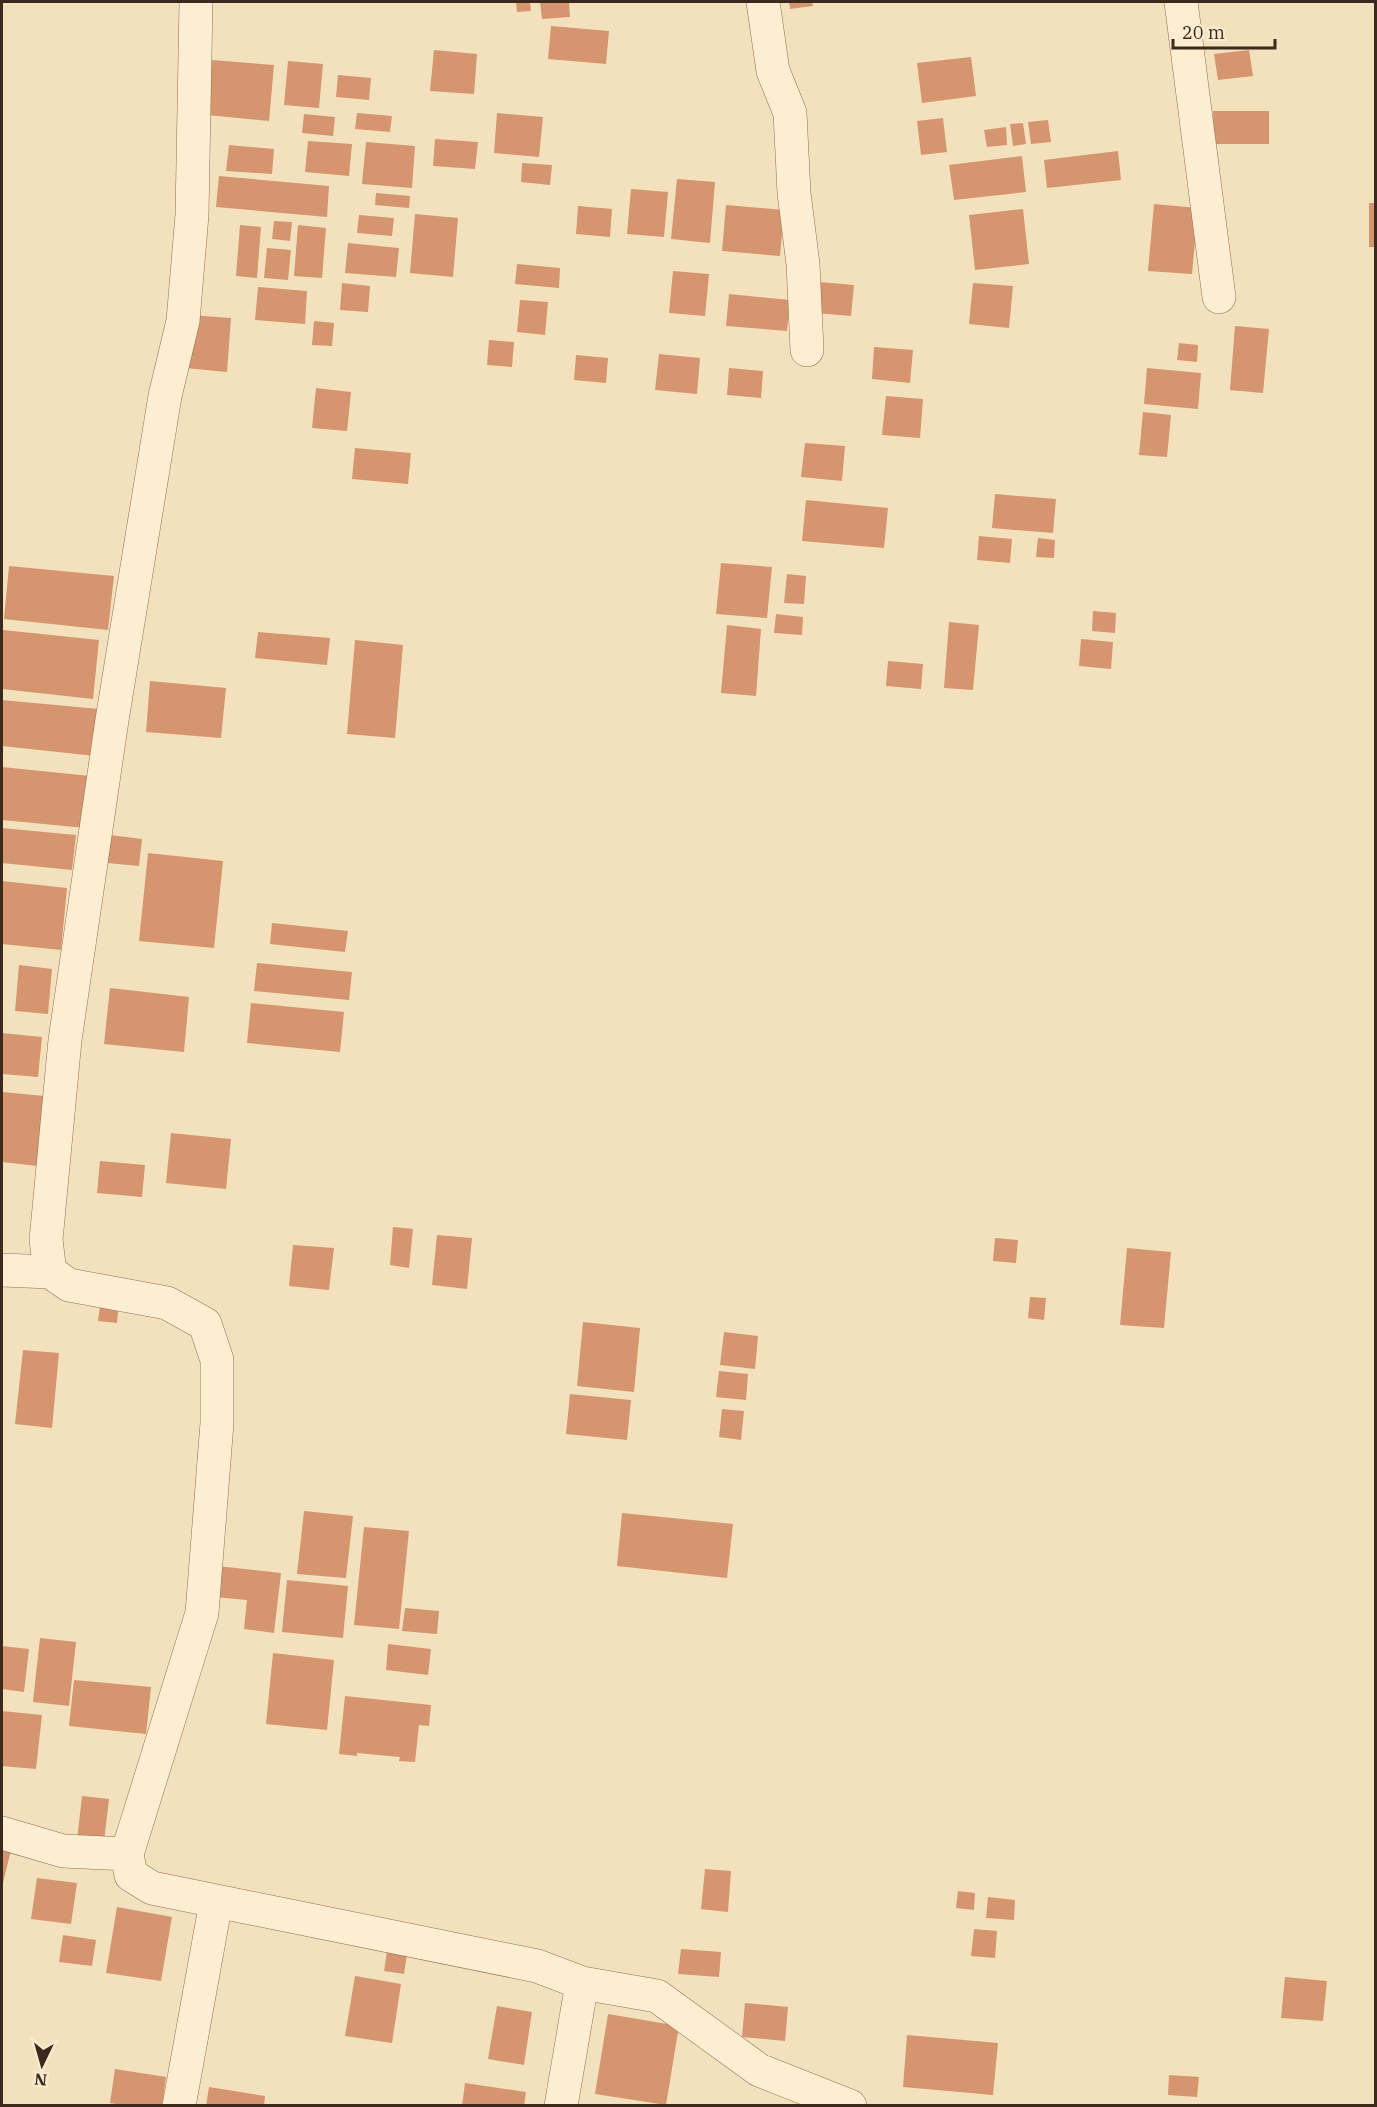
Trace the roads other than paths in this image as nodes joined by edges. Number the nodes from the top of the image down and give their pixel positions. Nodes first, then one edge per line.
1 (196, 2) edge
2 (763, 2) edge
3 (1181, 2) edge
4 (1219, 297) dead end
5 (807, 350) dead end
6 (2, 1270) edge
7 (50, 1272) junction
8 (2, 1833) edge
9 (126, 1854) junction
10 (216, 1902) junction
11 (582, 1983) junction
12 (179, 2106) edge
13 (561, 2106) edge
14 (850, 2106) edge

1 - 7 street
2 - 5 street
3 - 4 street
6 - 7 street
7 - 9 street
8 - 9 street
9 - 10 street
10 - 11 street
10 - 12 street
11 - 13 street
11 - 14 street

